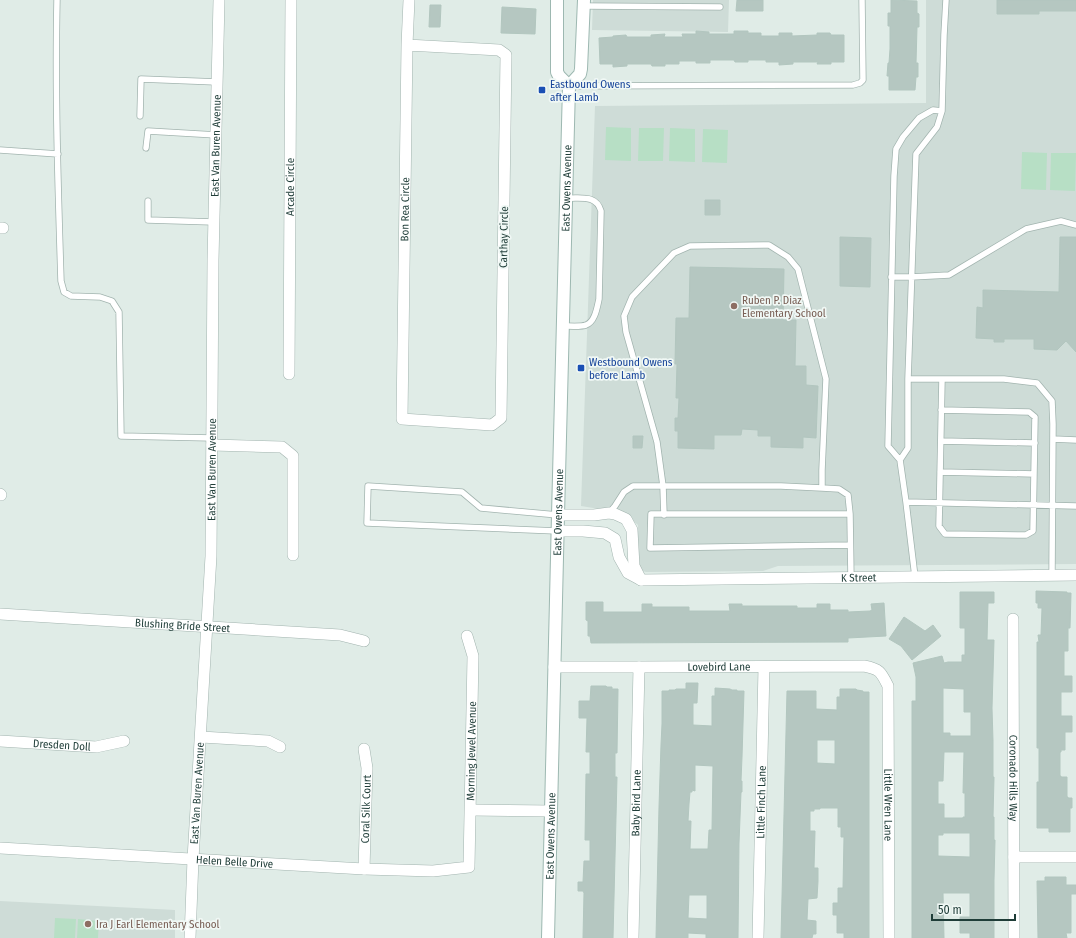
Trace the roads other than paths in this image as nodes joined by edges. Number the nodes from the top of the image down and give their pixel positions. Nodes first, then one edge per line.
1 (57, 0) edge
2 (219, 0) edge
3 (291, 0) edge
4 (409, 0) edge
5 (557, 0) edge
6 (697, 0) edge
7 (862, 0) edge
8 (946, 0) edge
9 (584, 3) edge
10 (697, 7) junction
11 (720, 7) dead end
12 (407, 45) junction
13 (217, 82) junction
14 (569, 86) junction
15 (942, 111) junction
16 (140, 116) dead end
17 (216, 135) junction
18 (146, 148) dead end
19 (0, 150) edge
20 (58, 154) junction
21 (566, 198) junction
22 (148, 201) dead end
23 (214, 222) junction
24 (1076, 225) edge
25 (891, 276) junction
26 (911, 277) junction
27 (563, 326) junction
28 (289, 374) dead end
29 (908, 379) junction
30 (942, 379) junction
31 (941, 410) junction
32 (402, 419) joint
33 (1053, 439) junction
34 (1076, 440) edge
35 (212, 441) junction
36 (941, 441) junction
37 (1035, 443) junction
38 (900, 460) junction
39 (940, 472) junction
40 (1034, 474) junction
41 (663, 486) junction
42 (822, 488) junction
43 (906, 502) junction
44 (940, 503) junction
45 (1033, 505) junction
46 (1053, 506) junction
47 (1076, 506) edge
48 (609, 513) junction
49 (850, 514) junction
50 (558, 515) junction
51 (664, 515) junction
52 (557, 531) junction
53 (850, 545) junction
54 (293, 555) dead end
55 (1052, 575) junction
56 (1076, 575) edge
57 (915, 577) junction
58 (851, 578) junction
59 (641, 580) junction
60 (0, 614) edge
61 (1013, 619) dead end
62 (208, 627) junction
63 (467, 636) dead end
64 (364, 641) dead end
65 (554, 667) junction
66 (639, 667) junction
67 (764, 667) junction
68 (881, 673) joint
69 (201, 737) junction
70 (0, 741) edge
71 (124, 741) dead end
72 (280, 747) dead end
73 (364, 749) dead end
74 (471, 810) junction
75 (551, 811) junction
76 (0, 848) edge
77 (1014, 857) junction
78 (1076, 857) edge
79 (193, 859) junction
80 (469, 867) joint
81 (364, 869) junction
82 (190, 938) edge
83 (548, 938) edge
84 (633, 938) edge
85 (758, 938) edge
86 (889, 938) edge
87 (1014, 938) edge

1 - 20 lane
2 - 13 street, East Van Buren Avenue
3 - 28 street, Arcade Circle
4 - 12 street, Bon Rea Circle
5 - 14 main road
6 - 10 lane
7 - 14 lane
8 - 15 lane
9 - 10 lane
9 - 14 main road
10 - 11 lane
12 - 32 street, Bon Rea Circle
12 - 32 street, Carthay Circle
13 - 16 lane
13 - 17 street, East Van Buren Avenue
14 - 21 main road, East Owens Avenue
15 - 25 lane
15 - 26 lane
17 - 18 lane
17 - 23 street, East Van Buren Avenue
19 - 20 lane
20 - 35 lane
21 - 27 main road, East Owens Avenue
21 - 27 lane
22 - 23 lane
23 - 35 street, East Van Buren Avenue
24 - 26 lane
25 - 26 lane
25 - 38 lane
26 - 29 lane
27 - 50 main road, East Owens Avenue
29 - 30 lane
29 - 38 lane
30 - 31 lane
30 - 33 lane
31 - 36 lane
31 - 37 lane
33 - 34 lane
33 - 46 lane
35 - 54 street
35 - 62 street, East Van Buren Avenue
36 - 37 lane
36 - 39 lane
37 - 40 lane
38 - 43 lane
39 - 40 lane
39 - 44 lane
40 - 45 lane
41 - 42 lane
41 - 42 lane
41 - 48 lane
41 - 51 lane
42 - 49 lane
43 - 44 lane
43 - 57 lane
44 - 45 lane
44 - 45 lane
45 - 46 lane
46 - 47 lane
46 - 55 lane
48 - 50 street
48 - 59 street
49 - 51 lane
49 - 53 lane
50 - 52 main road, East Owens Avenue
50 - 52 lane
51 - 53 lane
52 - 59 street
52 - 65 main road, East Owens Avenue
53 - 58 lane
55 - 56 street, K Street
55 - 57 street, K Street
57 - 58 street, K Street
58 - 59 street, K Street
60 - 62 street, Blushing Bride Street
61 - 77 street, Coronado Hills Way
62 - 64 street, Blushing Bride Street
62 - 69 street, East Van Buren Avenue
63 - 74 street, Morning Jewel Avenue
65 - 66 street, Lovebird Lane
65 - 75 main road, East Owens Avenue
66 - 67 street, Lovebird Lane
66 - 84 street, Baby Bird Lane
67 - 68 street, Lovebird Lane
67 - 85 street, Little Finch Lane
68 - 86 street, Little Wren Lane
69 - 72 street
69 - 79 street, East Van Buren Avenue
70 - 71 street, Dresden Doll
73 - 81 street, Coral Silk Court
74 - 75 street
74 - 80 street, Morning Jewel Avenue
75 - 83 main road, East Owens Avenue
76 - 79 street, Helen Belle Drive
77 - 78 street
77 - 87 street, Coronado Hills Way
79 - 81 street, Helen Belle Drive
79 - 82 street, East Van Buren Avenue
80 - 81 street, Helen Belle Drive

